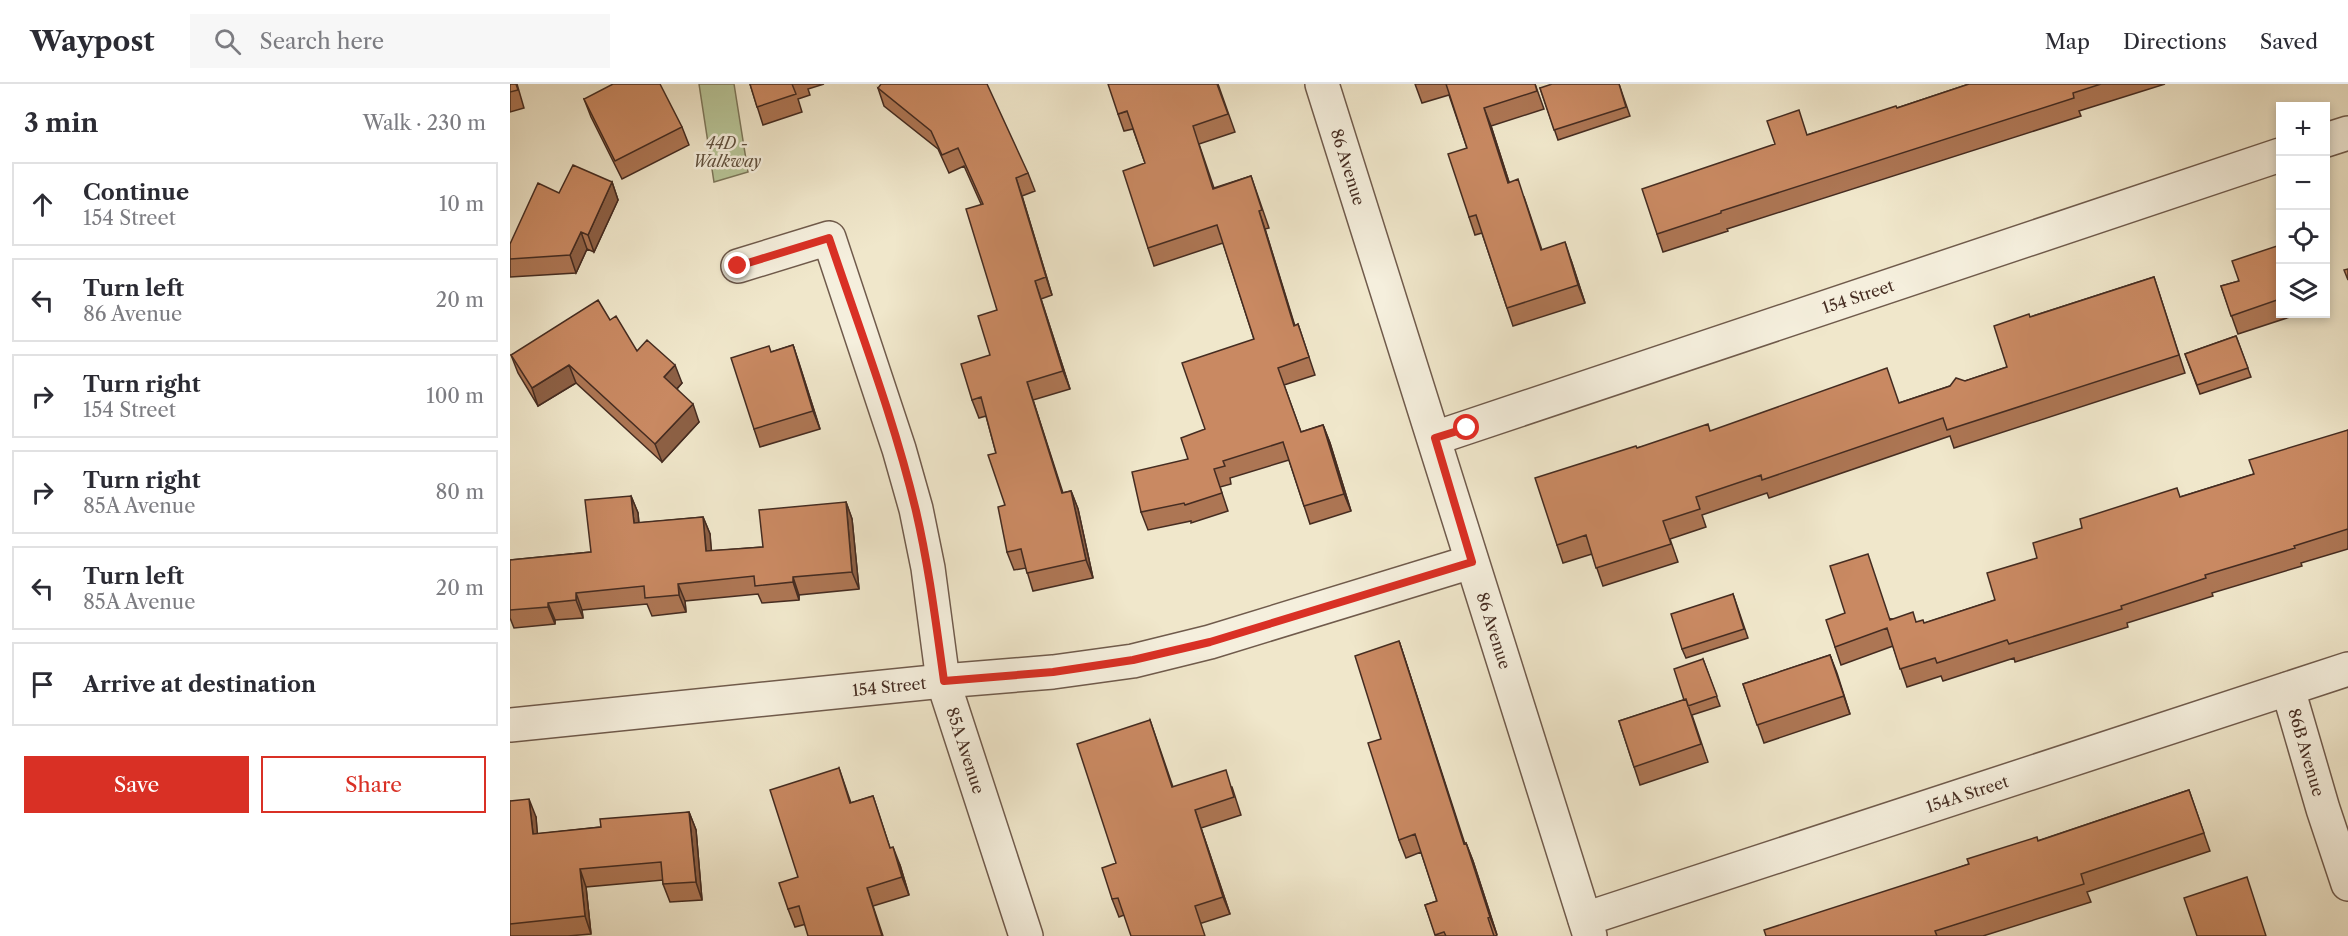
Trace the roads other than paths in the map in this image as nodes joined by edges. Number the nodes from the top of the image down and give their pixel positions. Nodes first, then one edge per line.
1 (1322, 84) edge
2 (2348, 133) edge
3 (2330, 138) edge
4 (2277, 156) edge
5 (738, 266) dead end
6 (1435, 438) junction
7 (1472, 562) junction
8 (2348, 669) edge
9 (944, 681) junction
10 (2288, 689) junction
11 (510, 725) edge
12 (2348, 884) edge
13 (1588, 927) edge
14 (1026, 936) edge

1 - 6 street, 86 Avenue
2 - 3 street
4 - 6 street, 154 Street
5 - 9 street, 85A Avenue
6 - 7 street, 86 Avenue
7 - 9 street, 154 Street
7 - 13 street, 86 Avenue
8 - 10 street, 154A Street
9 - 11 street, 154 Street
9 - 14 street, 85A Avenue
10 - 12 street, 86B Avenue
10 - 13 street, 154A Street

